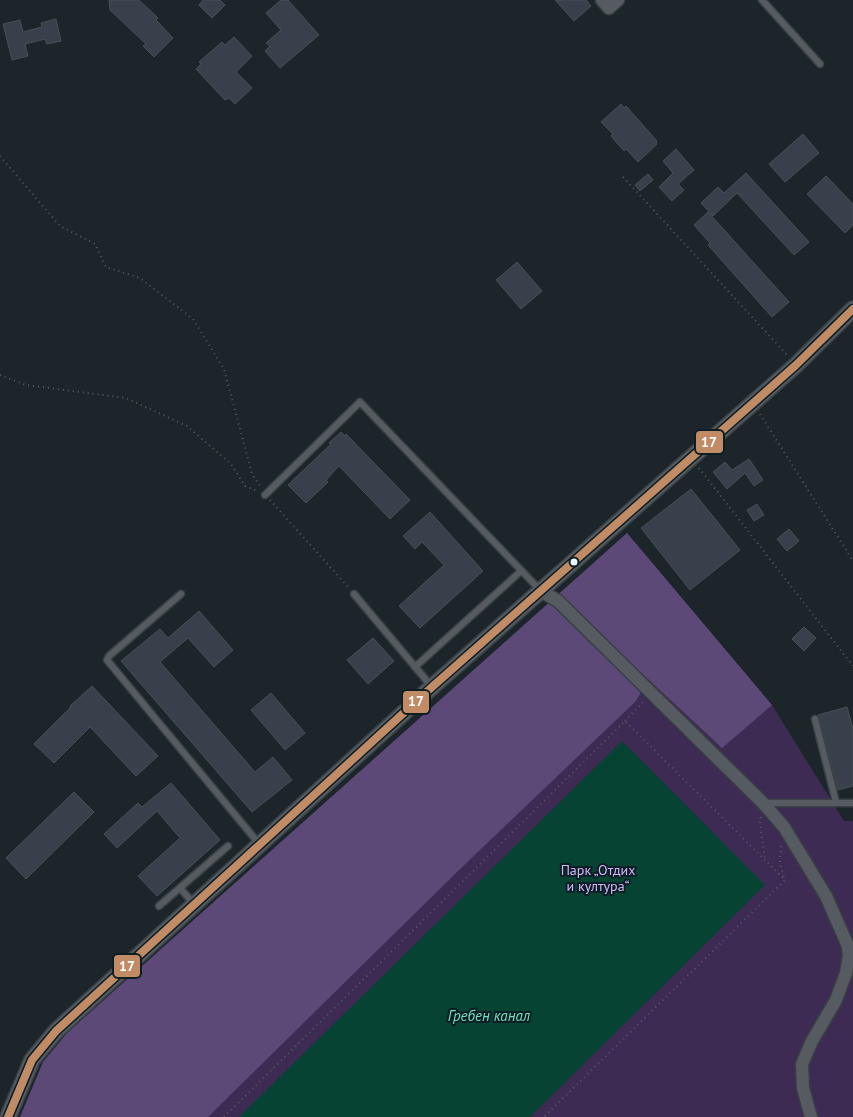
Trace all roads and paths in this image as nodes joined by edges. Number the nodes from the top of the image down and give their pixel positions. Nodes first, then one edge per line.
1 (602, 0) edge
2 (618, 0) edge
3 (762, 0) edge
4 (820, 64) dead end
5 (0, 156) edge
6 (623, 177) dead end
7 (853, 309) edge
8 (796, 366) junction
9 (0, 375) edge
10 (753, 404) junction
11 (691, 459) junction
12 (265, 494) junction
13 (853, 561) edge
14 (521, 571) junction
15 (540, 591) junction
16 (181, 594) dead end
17 (354, 594) joint
18 (853, 666) edge
19 (415, 667) junction
20 (432, 687) junction
21 (652, 693) junction
22 (815, 719) dead end
23 (625, 721) junction
24 (763, 802) junction
25 (836, 802) junction
26 (853, 802) edge
27 (784, 827) junction
28 (260, 845) junction
29 (228, 846) dead end
30 (765, 861) junction
31 (785, 880) junction
32 (180, 888) junction
33 (195, 905) junction
34 (160, 906) dead end
35 (851, 946) edge
36 (8, 1117) edge
37 (224, 1117) edge
38 (544, 1117) edge
39 (811, 1117) edge

1 - 2 street
3 - 4 lane
5 - 12 path
6 - 8 path
7 - 8 street
8 - 10 street
9 - 12 path
10 - 11 street
10 - 13 path
11 - 15 street
11 - 18 path
12 - 14 lane
12 - 17 path
14 - 15 lane
14 - 19 lane
15 - 20 street
15 - 21 street
16 - 28 lane
17 - 19 lane
19 - 20 lane
20 - 28 street
21 - 23 path
21 - 24 street
22 - 25 lane
23 - 30 path
23 - 37 path
24 - 25 lane
24 - 27 street
24 - 30 path
25 - 26 lane
27 - 31 path
27 - 35 street
28 - 33 street
29 - 32 lane
30 - 31 path
31 - 38 path
32 - 33 lane
32 - 34 lane
33 - 36 street
35 - 39 street

